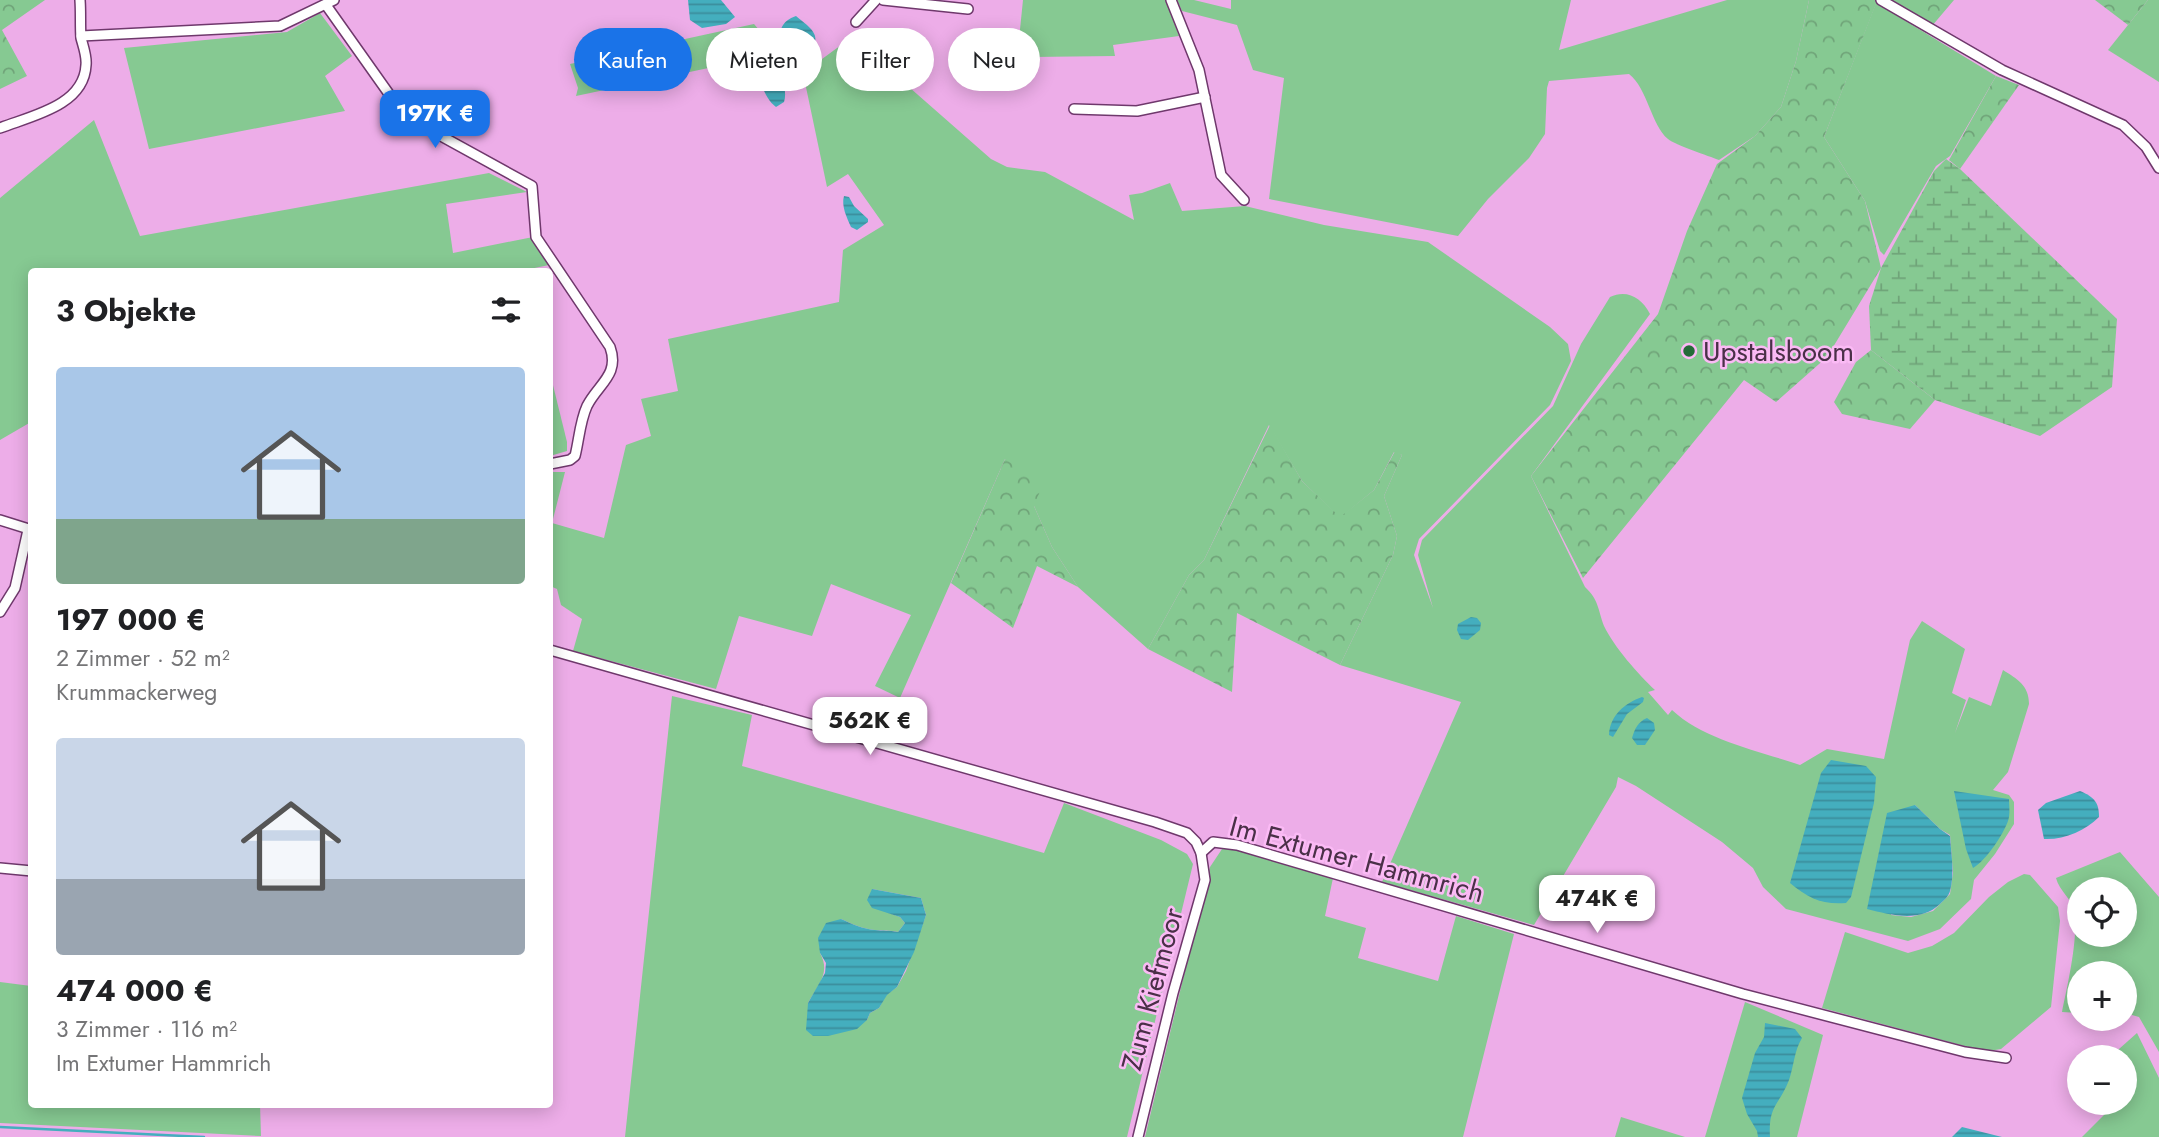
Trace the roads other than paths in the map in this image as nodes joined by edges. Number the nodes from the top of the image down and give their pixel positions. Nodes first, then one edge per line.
1 (80, 0) edge
2 (876, 0) edge
3 (883, 0) edge
4 (1171, 0) edge
5 (1881, 0) edge
6 (330, 3) edge
7 (968, 9) dead end
8 (856, 22) dead end
9 (81, 36) junction
10 (1205, 97) junction
11 (1074, 109) dead end
12 (0, 128) edge
13 (2159, 167) edge
14 (1244, 200) dead end
15 (553, 463) edge
16 (0, 520) edge
17 (28, 529) edge
18 (28, 538) edge
19 (0, 612) edge
20 (553, 651) edge
21 (1201, 853) junction
22 (0, 868) edge
23 (28, 871) edge
24 (2006, 1058) dead end
25 (1138, 1137) edge

1 - 9 street
2 - 8 street
3 - 7 street
4 - 10 street
5 - 13 street
6 - 9 street
6 - 15 street
9 - 12 street
10 - 11 street
10 - 14 street
16 - 17 street
18 - 19 street
20 - 21 street, Im Extumer Hammrich
21 - 24 street, Im Extumer Hammrich
21 - 25 street, Zum Kiefmoor
22 - 23 street

